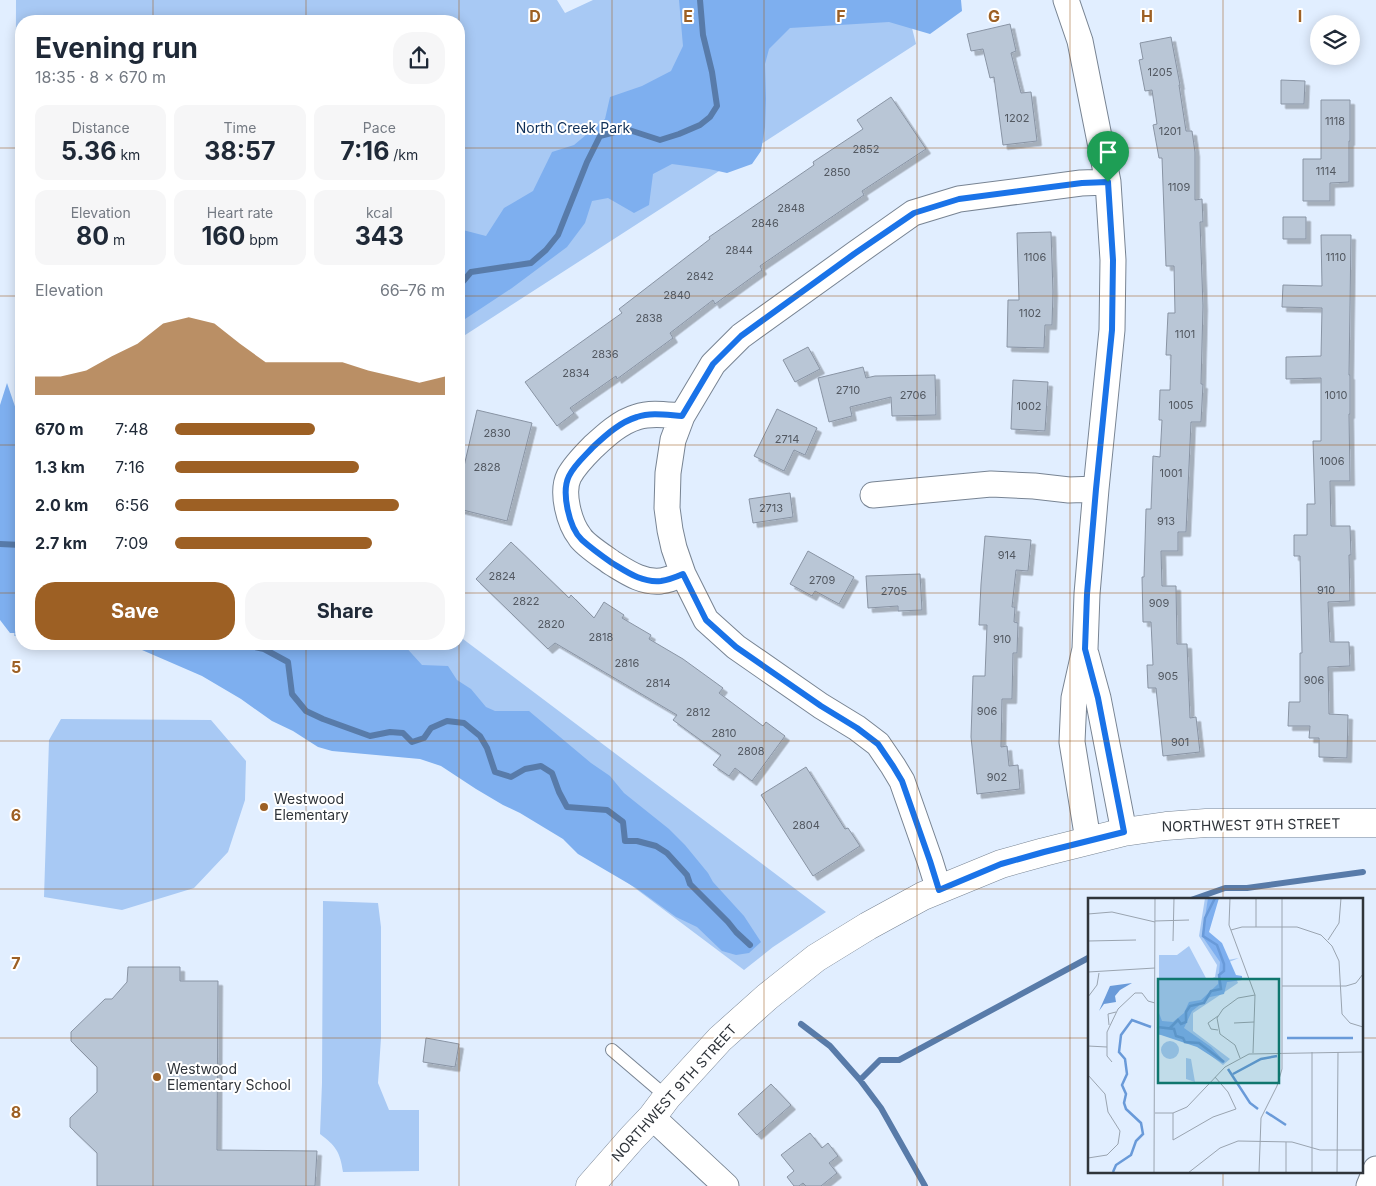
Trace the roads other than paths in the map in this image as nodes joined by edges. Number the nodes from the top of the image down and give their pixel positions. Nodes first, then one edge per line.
1 (1066, 0) edge
2 (1108, 182) junction
3 (682, 416) junction
4 (1096, 489) junction
5 (872, 495) dead end
6 (683, 574) junction
7 (1085, 649) junction
8 (1376, 823) edge
9 (1124, 832) junction
10 (1088, 840) junction
11 (939, 890) junction
12 (612, 1050) dead end
13 (659, 1107) junction
14 (1376, 1169) edge
15 (590, 1186) edge
16 (726, 1186) edge
17 (1369, 1186) edge

1 - 2 street
2 - 3 street
2 - 4 street
3 - 6 street
3 - 6 street
4 - 5 street
4 - 7 street
6 - 11 street
7 - 9 street
7 - 10 street
8 - 9 street, NORTHWEST 9TH STREET
9 - 10 street, NORTHWEST 9TH STREET
10 - 11 street, NORTHWEST 9TH STREET
11 - 13 street, NORTHWEST 9TH STREET
12 - 13 lane
13 - 15 street, NORTHWEST 9TH STREET
13 - 16 street
14 - 17 street

